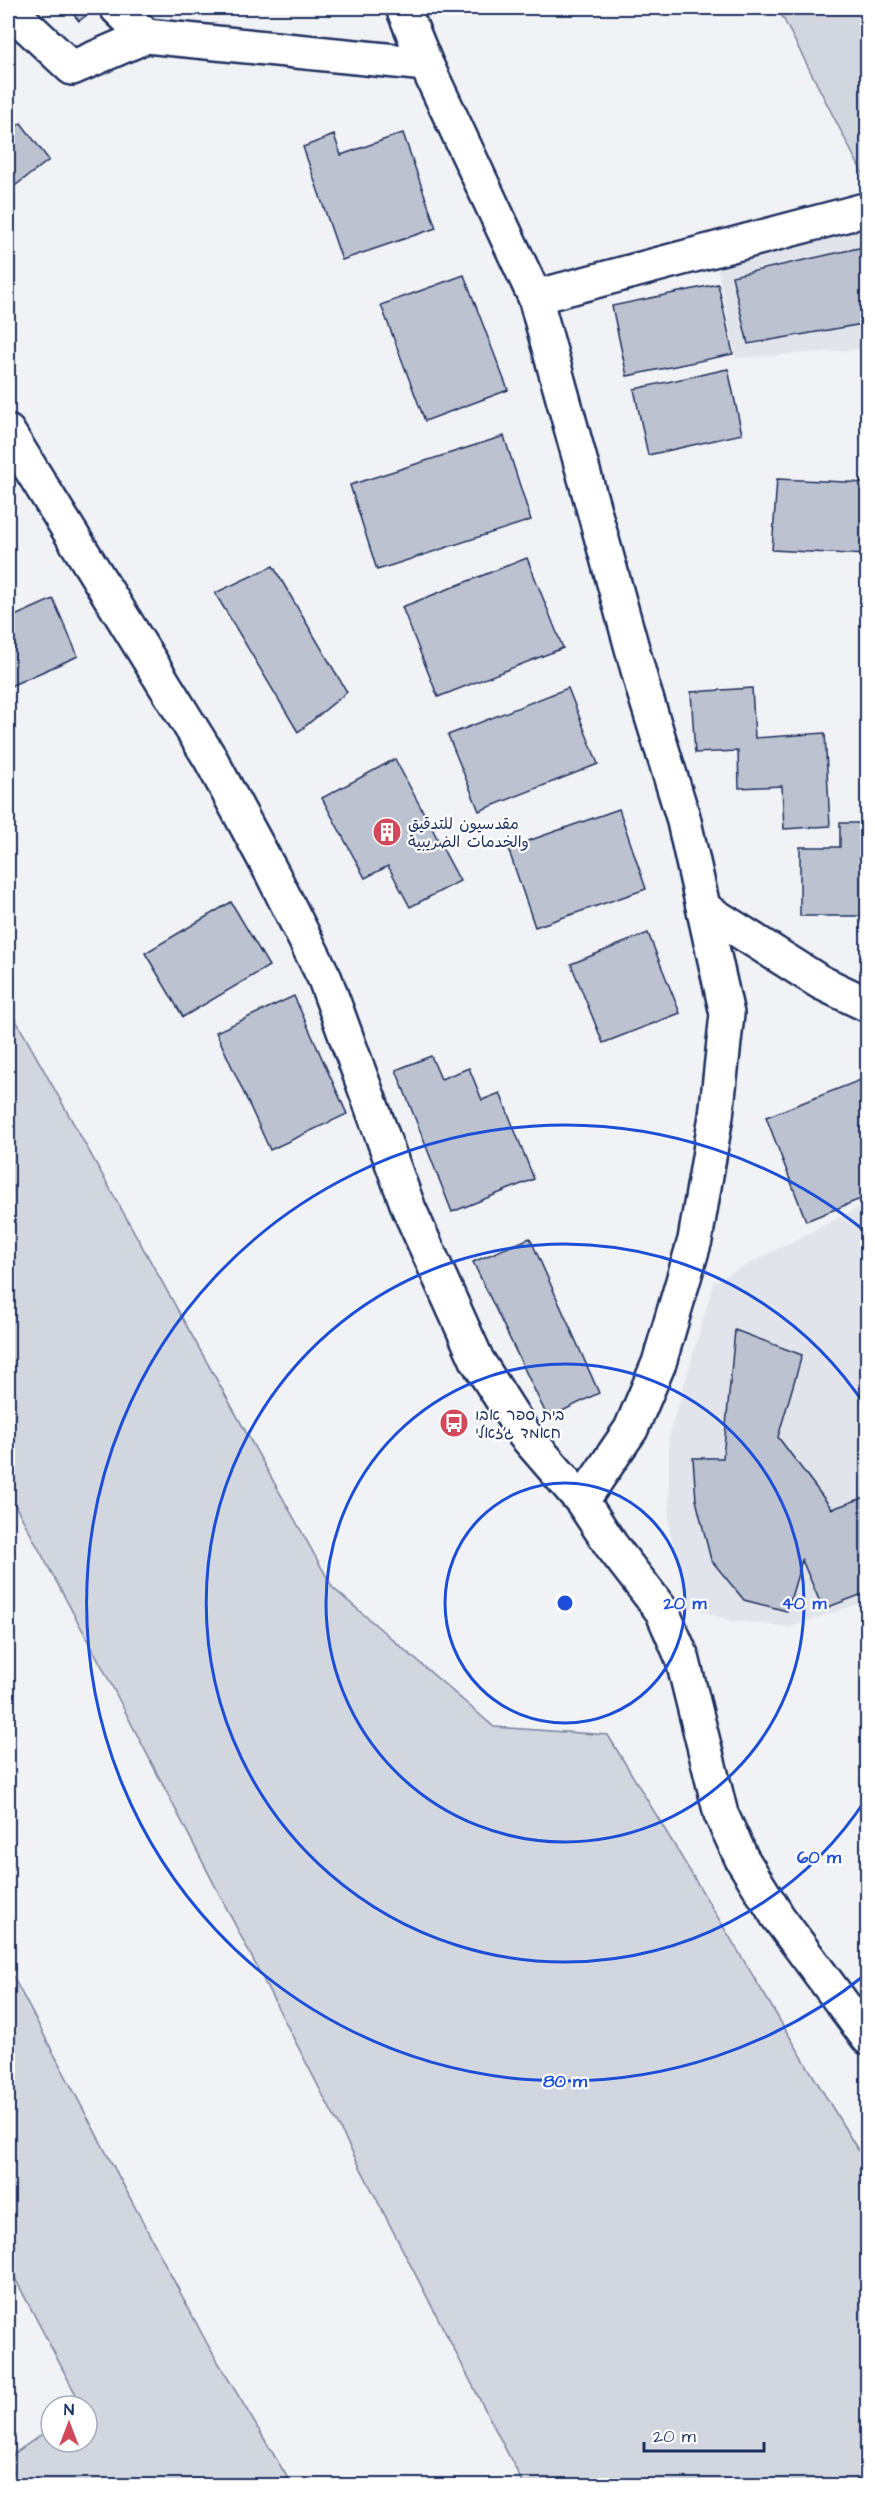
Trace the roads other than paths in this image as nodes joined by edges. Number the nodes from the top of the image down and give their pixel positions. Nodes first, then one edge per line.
1 (8, 8) edge
2 (117, 8) edge
3 (403, 8) edge
4 (146, 36) junction
5 (426, 64) junction
6 (867, 209) edge
7 (536, 297) junction
8 (8, 432) edge
9 (706, 910) junction
10 (867, 1005) edge
11 (582, 1501) junction
12 (867, 2038) edge

1 - 4 street
2 - 4 street
3 - 5 street
4 - 5 street
5 - 7 street
6 - 7 street
7 - 9 street
8 - 11 street
9 - 10 street
9 - 11 street
11 - 12 street

